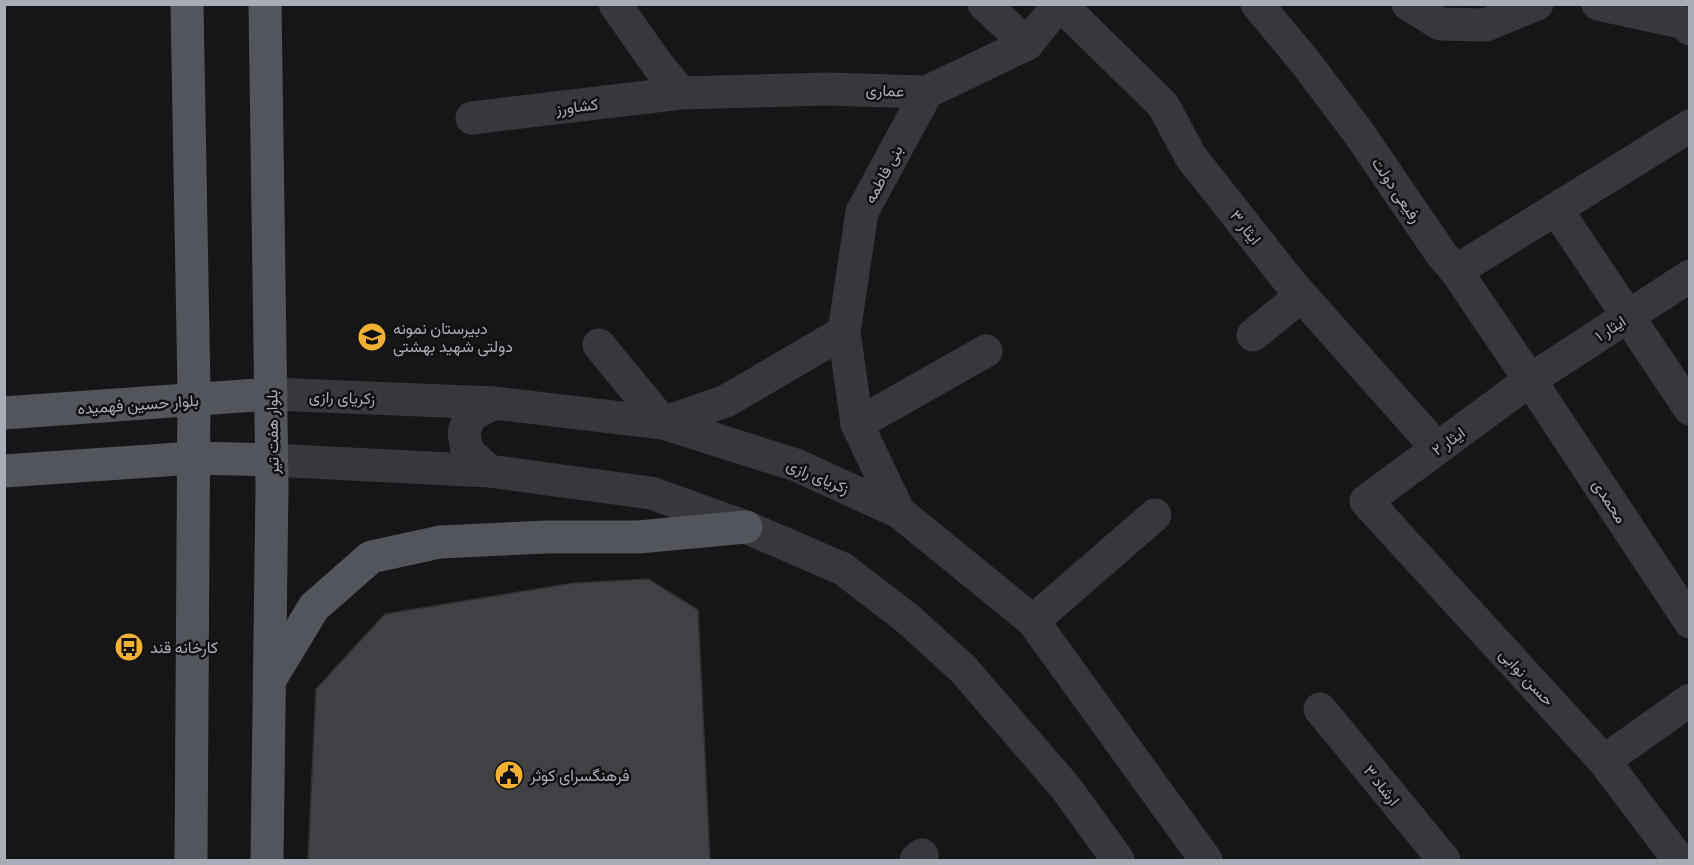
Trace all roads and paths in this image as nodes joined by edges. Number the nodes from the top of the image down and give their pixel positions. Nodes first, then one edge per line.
1 (187, 4) edge
2 (265, 4) edge
3 (615, 4) edge
4 (984, 4) edge
5 (1059, 4) edge
6 (1257, 4) edge
7 (1270, 4) edge
8 (1275, 4) edge
9 (1408, 4) edge
10 (1537, 4) edge
11 (1598, 4) edge
12 (1689, 29) edge
13 (1027, 44) junction
14 (927, 92) junction
15 (681, 93) junction
16 (472, 118) dead end
17 (1689, 126) edge
18 (1556, 209) junction
19 (1456, 271) junction
20 (1689, 276) edge
21 (1301, 296) junction
22 (1626, 317) junction
23 (844, 332) junction
24 (1252, 335) dead end
25 (598, 345) dead end
26 (986, 351) dead end
27 (1530, 380) junction
28 (271, 394) junction
29 (194, 399) junction
30 (494, 403) junction
31 (1689, 409) edge
32 (4, 413) edge
33 (663, 423) junction
34 (857, 424) junction
35 (1437, 448) junction
36 (194, 458) junction
37 (271, 460) junction
38 (4, 471) edge
39 (489, 471) junction
40 (1366, 501) joint
41 (899, 512) junction
42 (1155, 515) dead end
43 (746, 527) junction
44 (1033, 621) junction
45 (1689, 622) edge
46 (270, 679) junction
47 (1689, 700) edge
48 (1320, 709) dead end
49 (1604, 761) junction
50 (191, 861) edge
51 (267, 861) edge
52 (1118, 861) edge
53 (1206, 861) edge
54 (1444, 861) edge
55 (1679, 861) edge

1 - 29 main road
2 - 28 main road, بلوار هفت تیر
3 - 15 street
4 - 13 street
5 - 13 street, عماری
5 - 21 street, ایثار ۳
6 - 19 street, رفیعی دولت
7 - 8 street
9 - 10 street
11 - 12 street
13 - 14 street, عماری
14 - 15 street, عماری
14 - 23 street, بنی فاطمه
15 - 16 street, کشاورز
17 - 18 street
18 - 19 street
18 - 22 street
19 - 27 street, رفیعی دولت
20 - 22 street, ۱ ایثار
21 - 24 street
21 - 35 street, ایثار ۳
22 - 27 street, ۱ ایثار
22 - 31 street
23 - 33 street
23 - 34 street, بنی فاطمه
25 - 33 street
26 - 34 street
27 - 35 street, ایثار ۲
27 - 45 street, محمدی
28 - 29 main road, بلوار حسین فهمیده
28 - 30 street, زکریای رازی
28 - 37 main road, بلوار هفت تیر
29 - 32 main road, بلوار حسین فهمیده
29 - 36 main road
30 - 33 street, زکریای رازی
30 - 39 street
33 - 41 street, زکریای رازی
34 - 41 street, بنی فاطمه
35 - 40 street, ایثار ۲
36 - 37 main road
36 - 38 main road
36 - 50 main road
37 - 39 street
37 - 46 main road, بلوار هفت تیر
39 - 43 street
40 - 49 street, حسن نوابی
41 - 44 street, زکریای رازی
42 - 44 street
43 - 46 main road
43 - 52 street
44 - 53 street, زکریای رازی
46 - 51 main road, بلوار هفت تیر
47 - 49 street
48 - 54 street, ارشاد ۳
49 - 55 street, حسن نوابی

